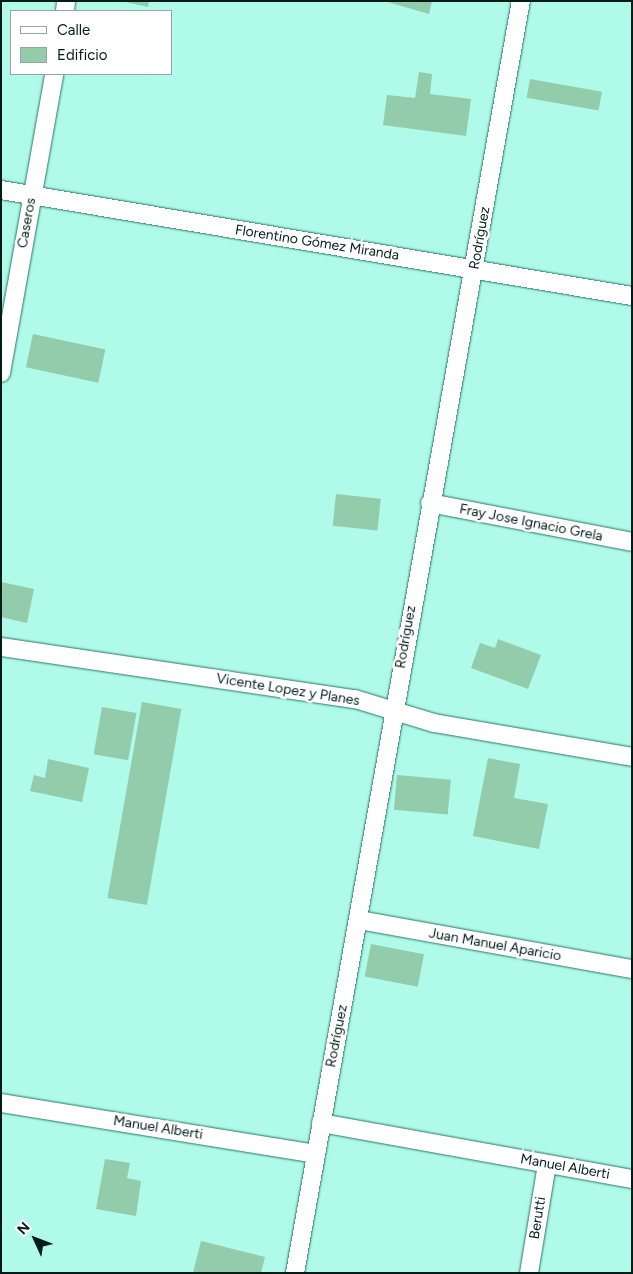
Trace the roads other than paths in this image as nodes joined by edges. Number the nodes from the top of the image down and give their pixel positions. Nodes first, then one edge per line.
1 (521, 1) edge
2 (54, 75) edge
3 (1, 190) edge
4 (32, 195) junction
5 (474, 269) junction
6 (632, 296) edge
7 (1, 372) edge
8 (430, 503) junction
9 (632, 542) edge
10 (1, 647) edge
11 (393, 712) junction
12 (632, 757) edge
13 (359, 920) junction
14 (632, 969) edge
15 (1, 1103) edge
16 (321, 1123) junction
17 (316, 1154) junction
18 (547, 1164) junction
19 (632, 1179) edge
20 (295, 1273) edge
21 (529, 1273) edge

1 - 5 street, Rodríguez
2 - 4 street, Caseros
3 - 4 street, Florentino Gómez Miranda
4 - 5 street, Florentino Gómez Miranda
4 - 7 street, Caseros
5 - 6 street, Florentino Gómez Miranda
5 - 8 street, Rodríguez
8 - 9 street, Fray Jose Ignacio Grela
8 - 11 street, Rodríguez
10 - 11 street, Vicente Lopez y Planes
11 - 12 street, Vicente Lopez y Planes
11 - 13 street, Rodríguez
13 - 14 street, Juan Manuel Aparicio
13 - 16 street, Rodríguez
15 - 17 street, Manuel Alberti
16 - 17 street, Rodríguez
16 - 18 street, Manuel Alberti
17 - 20 street, Rodríguez
18 - 19 street, Manuel Alberti
18 - 21 street, Berutti

